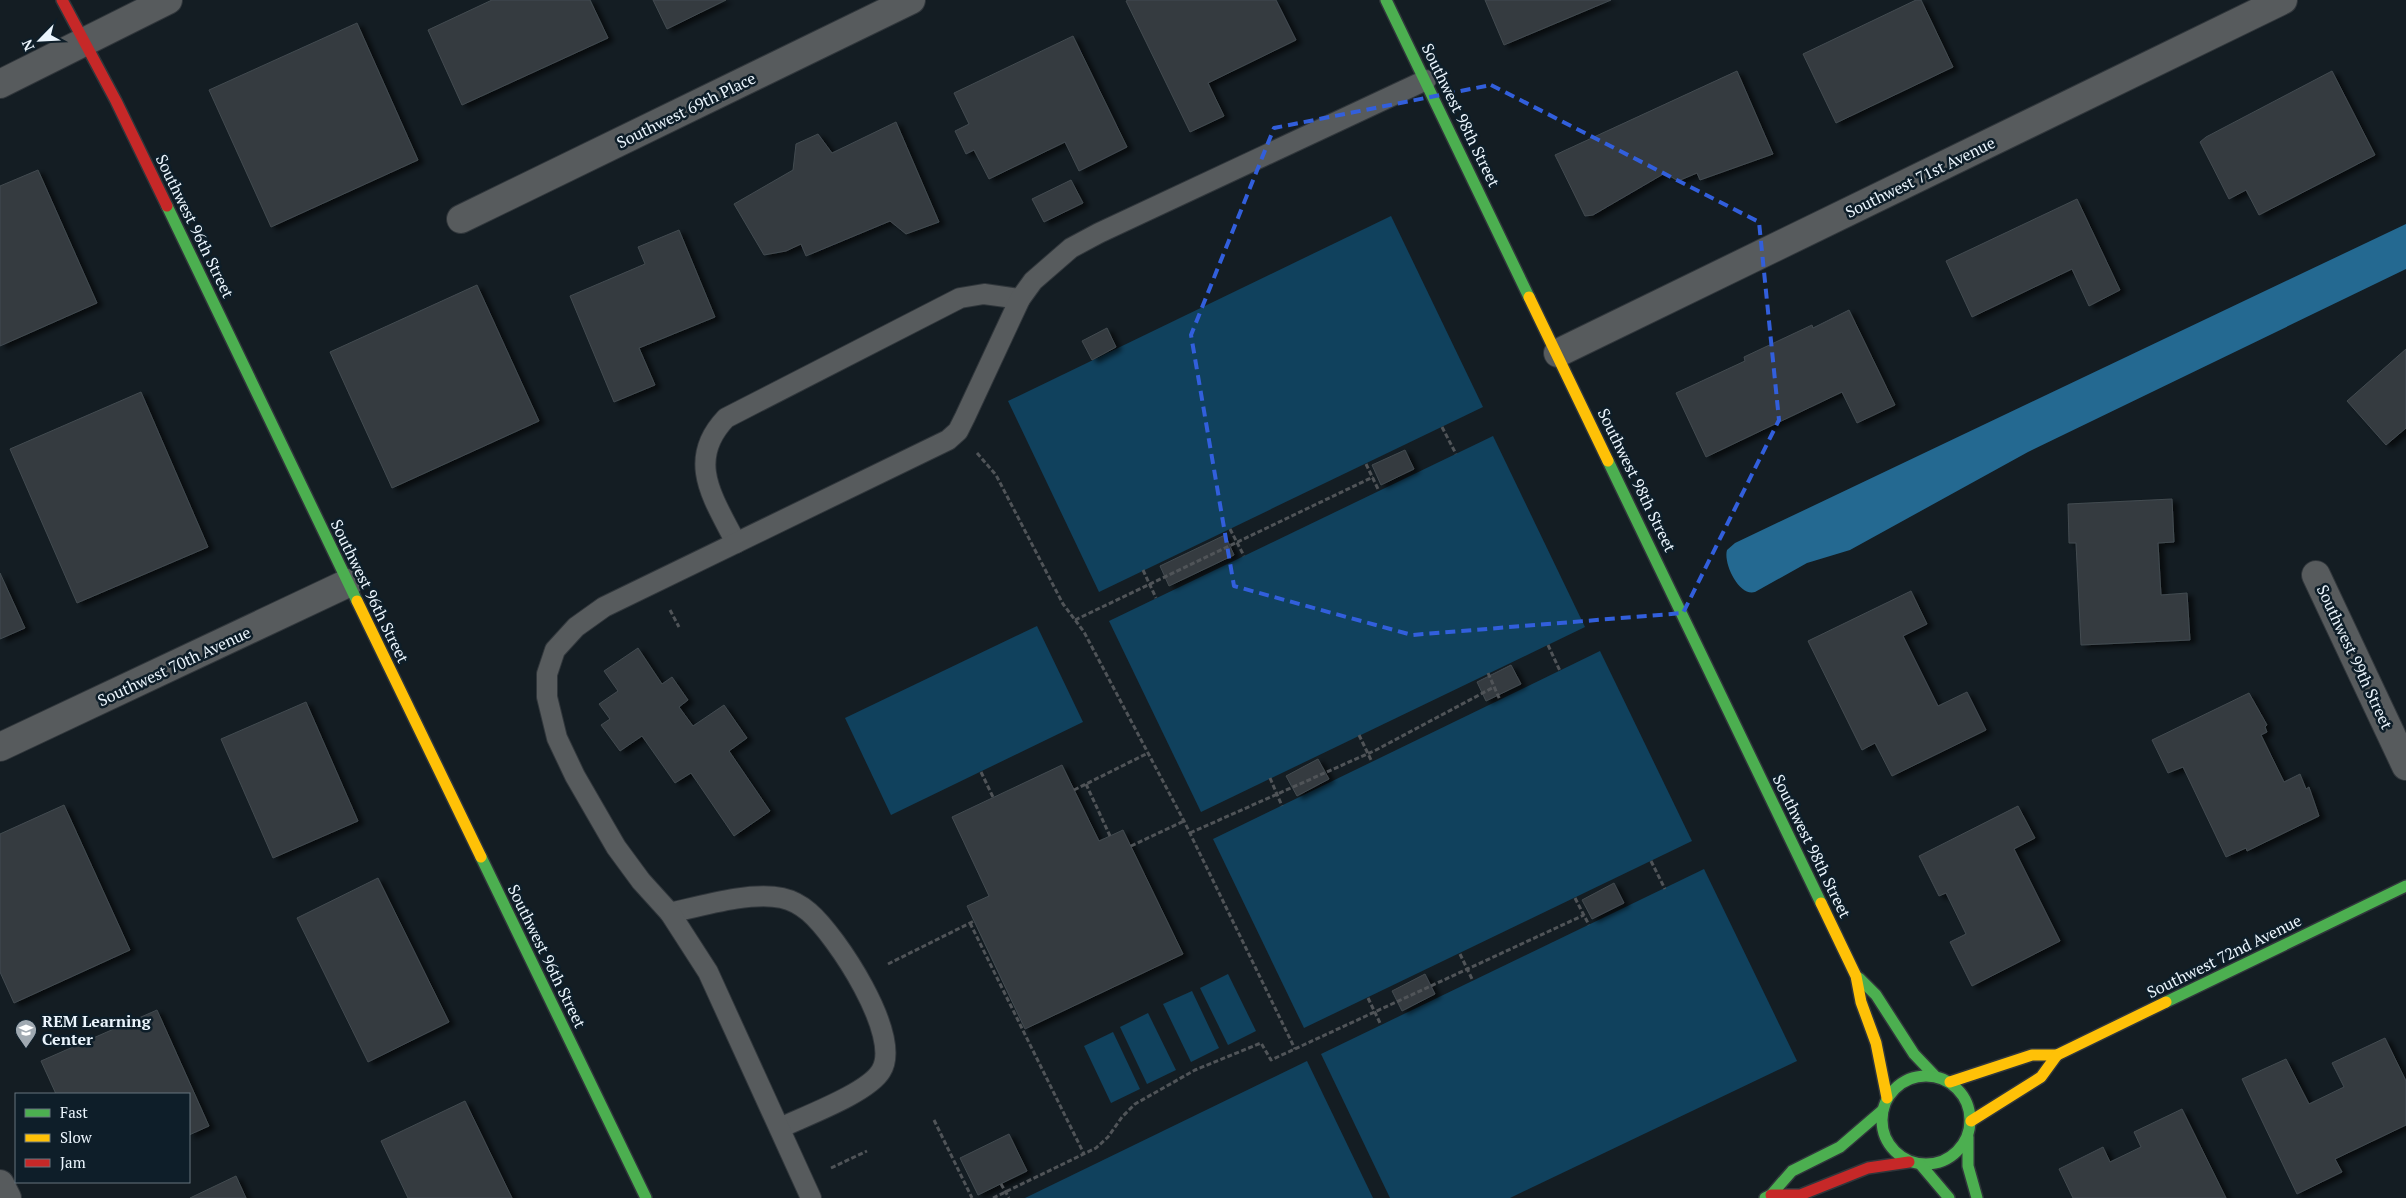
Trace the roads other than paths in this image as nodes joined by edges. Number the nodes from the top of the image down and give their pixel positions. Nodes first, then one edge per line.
1 (62, 0) edge
2 (168, 0) edge
3 (911, 0) edge
4 (1386, 0) edge
5 (2282, 0) edge
6 (84, 42) junction
7 (1426, 80) junction
8 (0, 84) edge
9 (461, 219) dead end
10 (1020, 299) junction
11 (1558, 353) junction
12 (736, 543) junction
13 (2316, 576) dead end
14 (348, 583) junction
15 (0, 747) edge
16 (2406, 766) edge
17 (2406, 886) edge
18 (670, 913) junction
19 (1856, 976) junction
20 (2057, 1055) junction
21 (1935, 1076) junction
22 (1950, 1082) junction
23 (1888, 1098) junction
24 (1883, 1110) junction
25 (1971, 1122) junction
26 (780, 1128) junction
27 (1968, 1137) junction
28 (1909, 1162) junction
29 (1921, 1165) junction
30 (0, 1184) edge
31 (807, 1189) edge
32 (1768, 1197) edge
33 (6, 1198) edge
34 (646, 1198) edge
35 (1949, 1198) edge
36 (1978, 1198) edge

1 - 6 street, Southwest 96th Street
2 - 6 street
3 - 9 street, Southwest 69th Place
4 - 7 street, Southwest 98th Street
5 - 11 street, Southwest 71st Avenue
6 - 8 street
6 - 14 street, Southwest 96th Street
7 - 10 lane
7 - 11 street, Southwest 98th Street
10 - 12 lane
10 - 12 lane
11 - 19 street, Southwest 98th Street
12 - 18 lane
13 - 16 street, Southwest 99th Street
14 - 15 street, Southwest 70th Avenue
14 - 34 street, Southwest 96th Street
17 - 20 street, Southwest 72nd Avenue
18 - 26 lane
18 - 26 lane
19 - 21 street, Southwest 98th Street
19 - 23 street, Southwest 98th Street
20 - 22 street, Southwest 72nd Avenue
20 - 25 street, Southwest 72nd Avenue
21 - 22 street
21 - 23 street
22 - 25 street
23 - 24 street
24 - 28 street
24 - 32 street
25 - 27 street
26 - 31 lane
27 - 29 street
27 - 36 street
28 - 29 street
28 - 32 street
29 - 35 street
30 - 33 street

